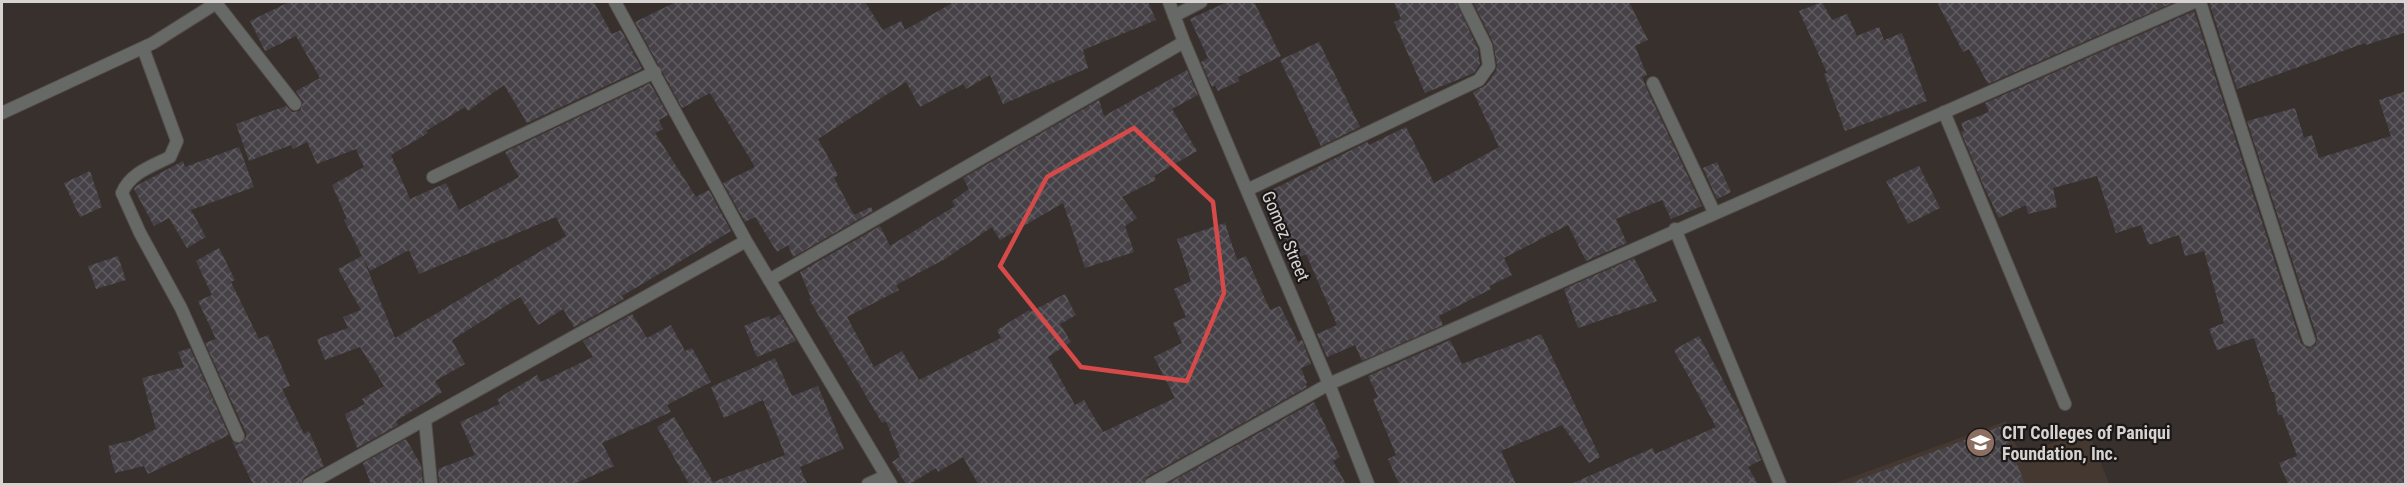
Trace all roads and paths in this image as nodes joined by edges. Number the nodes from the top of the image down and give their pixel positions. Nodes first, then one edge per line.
1 (217, 2) edge
2 (615, 2) edge
3 (1169, 2) edge
4 (1201, 2) edge
5 (1464, 2) edge
6 (2194, 2) edge
7 (2200, 2) edge
8 (1174, 16) junction
9 (1184, 42) junction
10 (143, 48) junction
11 (655, 72) junction
12 (1653, 83) dead end
13 (295, 104) dead end
14 (1944, 112) junction
15 (2, 113) edge
16 (433, 177) dead end
17 (1247, 190) junction
18 (1714, 212) junction
19 (1675, 229) junction
20 (746, 241) junction
21 (769, 280) junction
22 (2309, 340) dead end
23 (1329, 384) junction
24 (2065, 404) dead end
25 (425, 420) junction
26 (237, 436) dead end
27 (888, 480) edge
28 (309, 484) edge
29 (431, 484) edge
30 (868, 484) edge
31 (1151, 484) edge
32 (1368, 484) edge
33 (1779, 484) edge

1 - 10 street
1 - 13 street
2 - 11 street
3 - 8 street, Gomez Street
4 - 8 street
5 - 17 street
6 - 14 street
7 - 22 street
8 - 9 street, Gomez Street
9 - 17 street, Gomez Street
9 - 21 street
10 - 15 street
10 - 26 street
11 - 16 street
11 - 20 street
12 - 18 street
14 - 18 street
14 - 24 street
17 - 23 street, Gomez Street
18 - 19 street
19 - 23 street
19 - 33 street
20 - 21 street
20 - 25 street
21 - 27 street
23 - 31 street
23 - 32 street, Gomez Street
25 - 28 street
25 - 29 street
27 - 30 street

